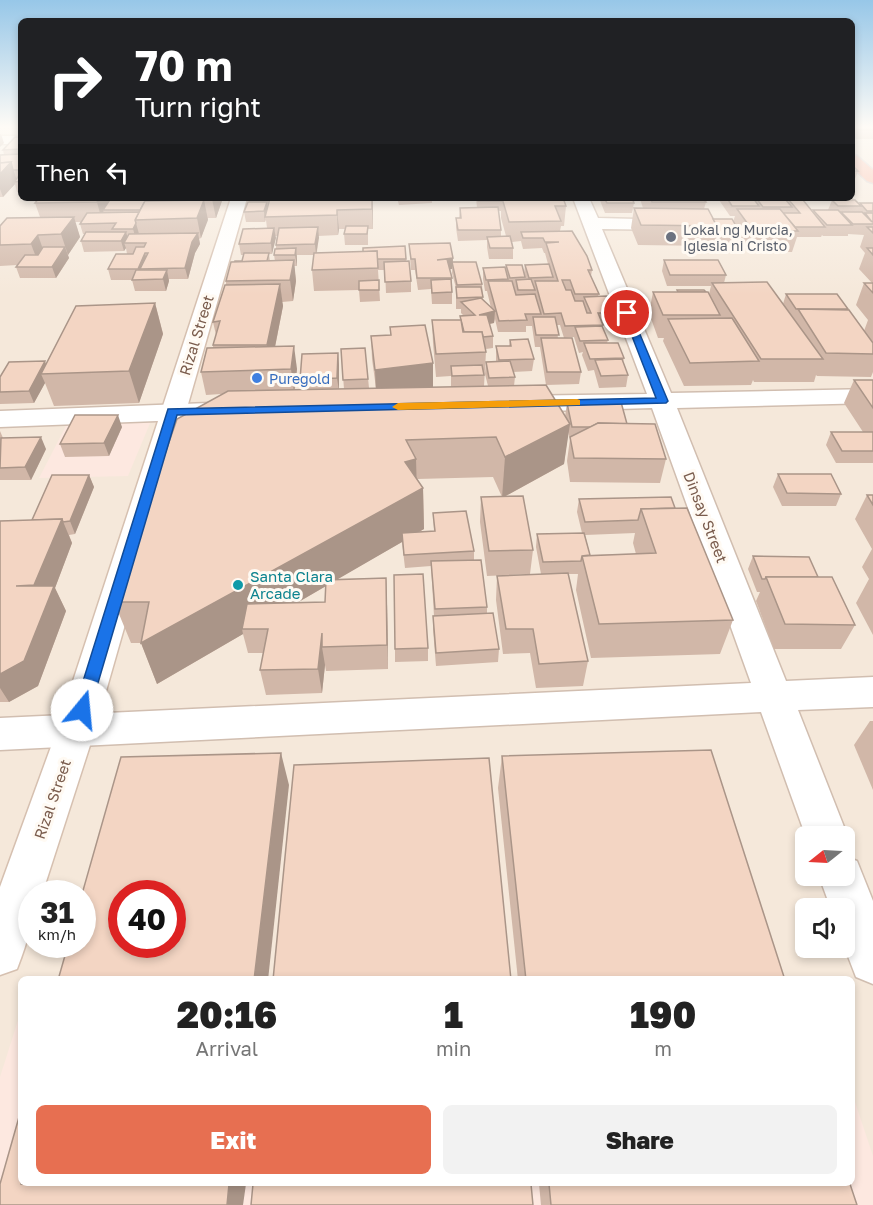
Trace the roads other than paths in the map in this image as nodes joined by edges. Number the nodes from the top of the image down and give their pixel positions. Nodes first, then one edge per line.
1 (238, 201) edge
2 (582, 201) edge
3 (591, 223) junction
4 (697, 225) edge
5 (873, 396) edge
6 (662, 401) junction
7 (483, 405) edge
8 (256, 410) edge
9 (172, 412) junction
10 (0, 419) edge
11 (873, 692) edge
12 (775, 699) junction
13 (75, 732) junction
14 (0, 734) edge
15 (823, 826) edge
16 (845, 886) edge
17 (0, 952) edge
18 (873, 960) edge

1 - 9 street, Rizal Street
2 - 3 street, Dinsay Street
3 - 4 street
3 - 6 street, Dinsay Street
5 - 6 street
6 - 7 street
6 - 12 street, Dinsay Street
8 - 9 street
9 - 10 street
9 - 13 street, Rizal Street
11 - 12 street
12 - 13 street
12 - 15 street, Dinsay Street
13 - 14 street
13 - 17 street, Rizal Street
16 - 18 street

